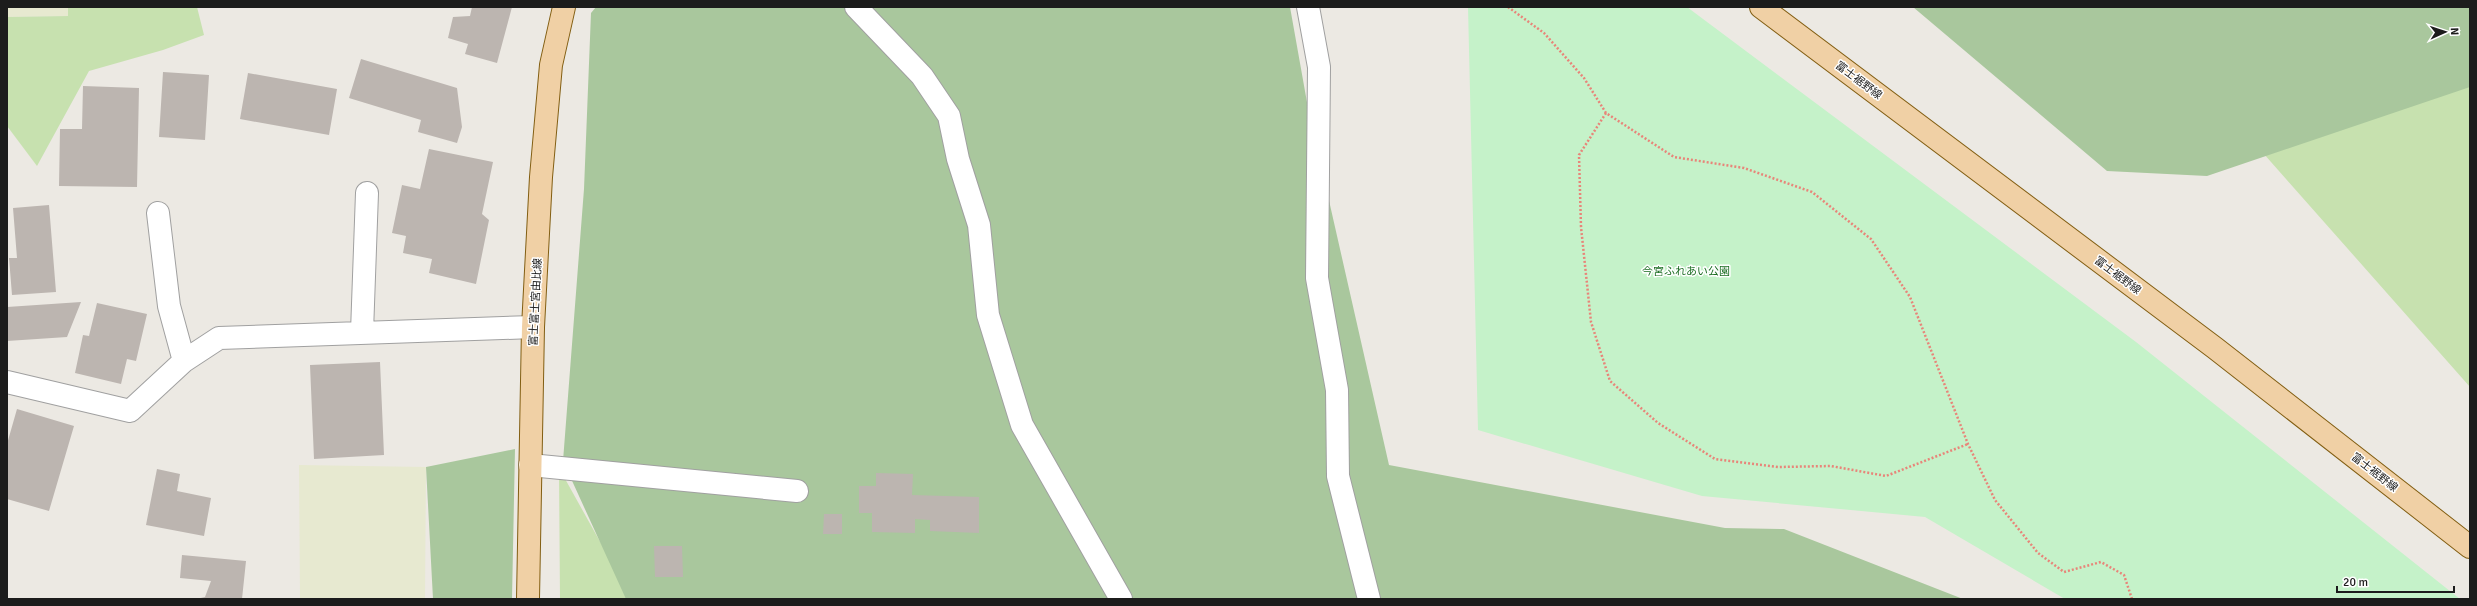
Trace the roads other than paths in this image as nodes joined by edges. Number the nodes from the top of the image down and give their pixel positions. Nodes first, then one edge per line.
1 (564, 7) edge
2 (856, 7) edge
3 (1308, 7) edge
4 (1761, 7) edge
5 (367, 193) dead end
6 (158, 214) dead end
7 (533, 327) junction
8 (362, 332) junction
9 (184, 361) junction
10 (7, 382) edge
11 (530, 465) junction
12 (797, 491) dead end
13 (2470, 547) edge
14 (528, 599) edge
15 (1122, 599) edge
16 (1369, 599) edge

1 - 7 main road, 富士富士宮由比線
2 - 15 street
3 - 16 street
4 - 13 main road, 富士裾野線
5 - 8 street
6 - 9 street
7 - 8 street
7 - 11 main road, 富士富士宮由比線
8 - 9 street
9 - 10 street
11 - 12 street
11 - 14 main road, 富士富士宮由比線

